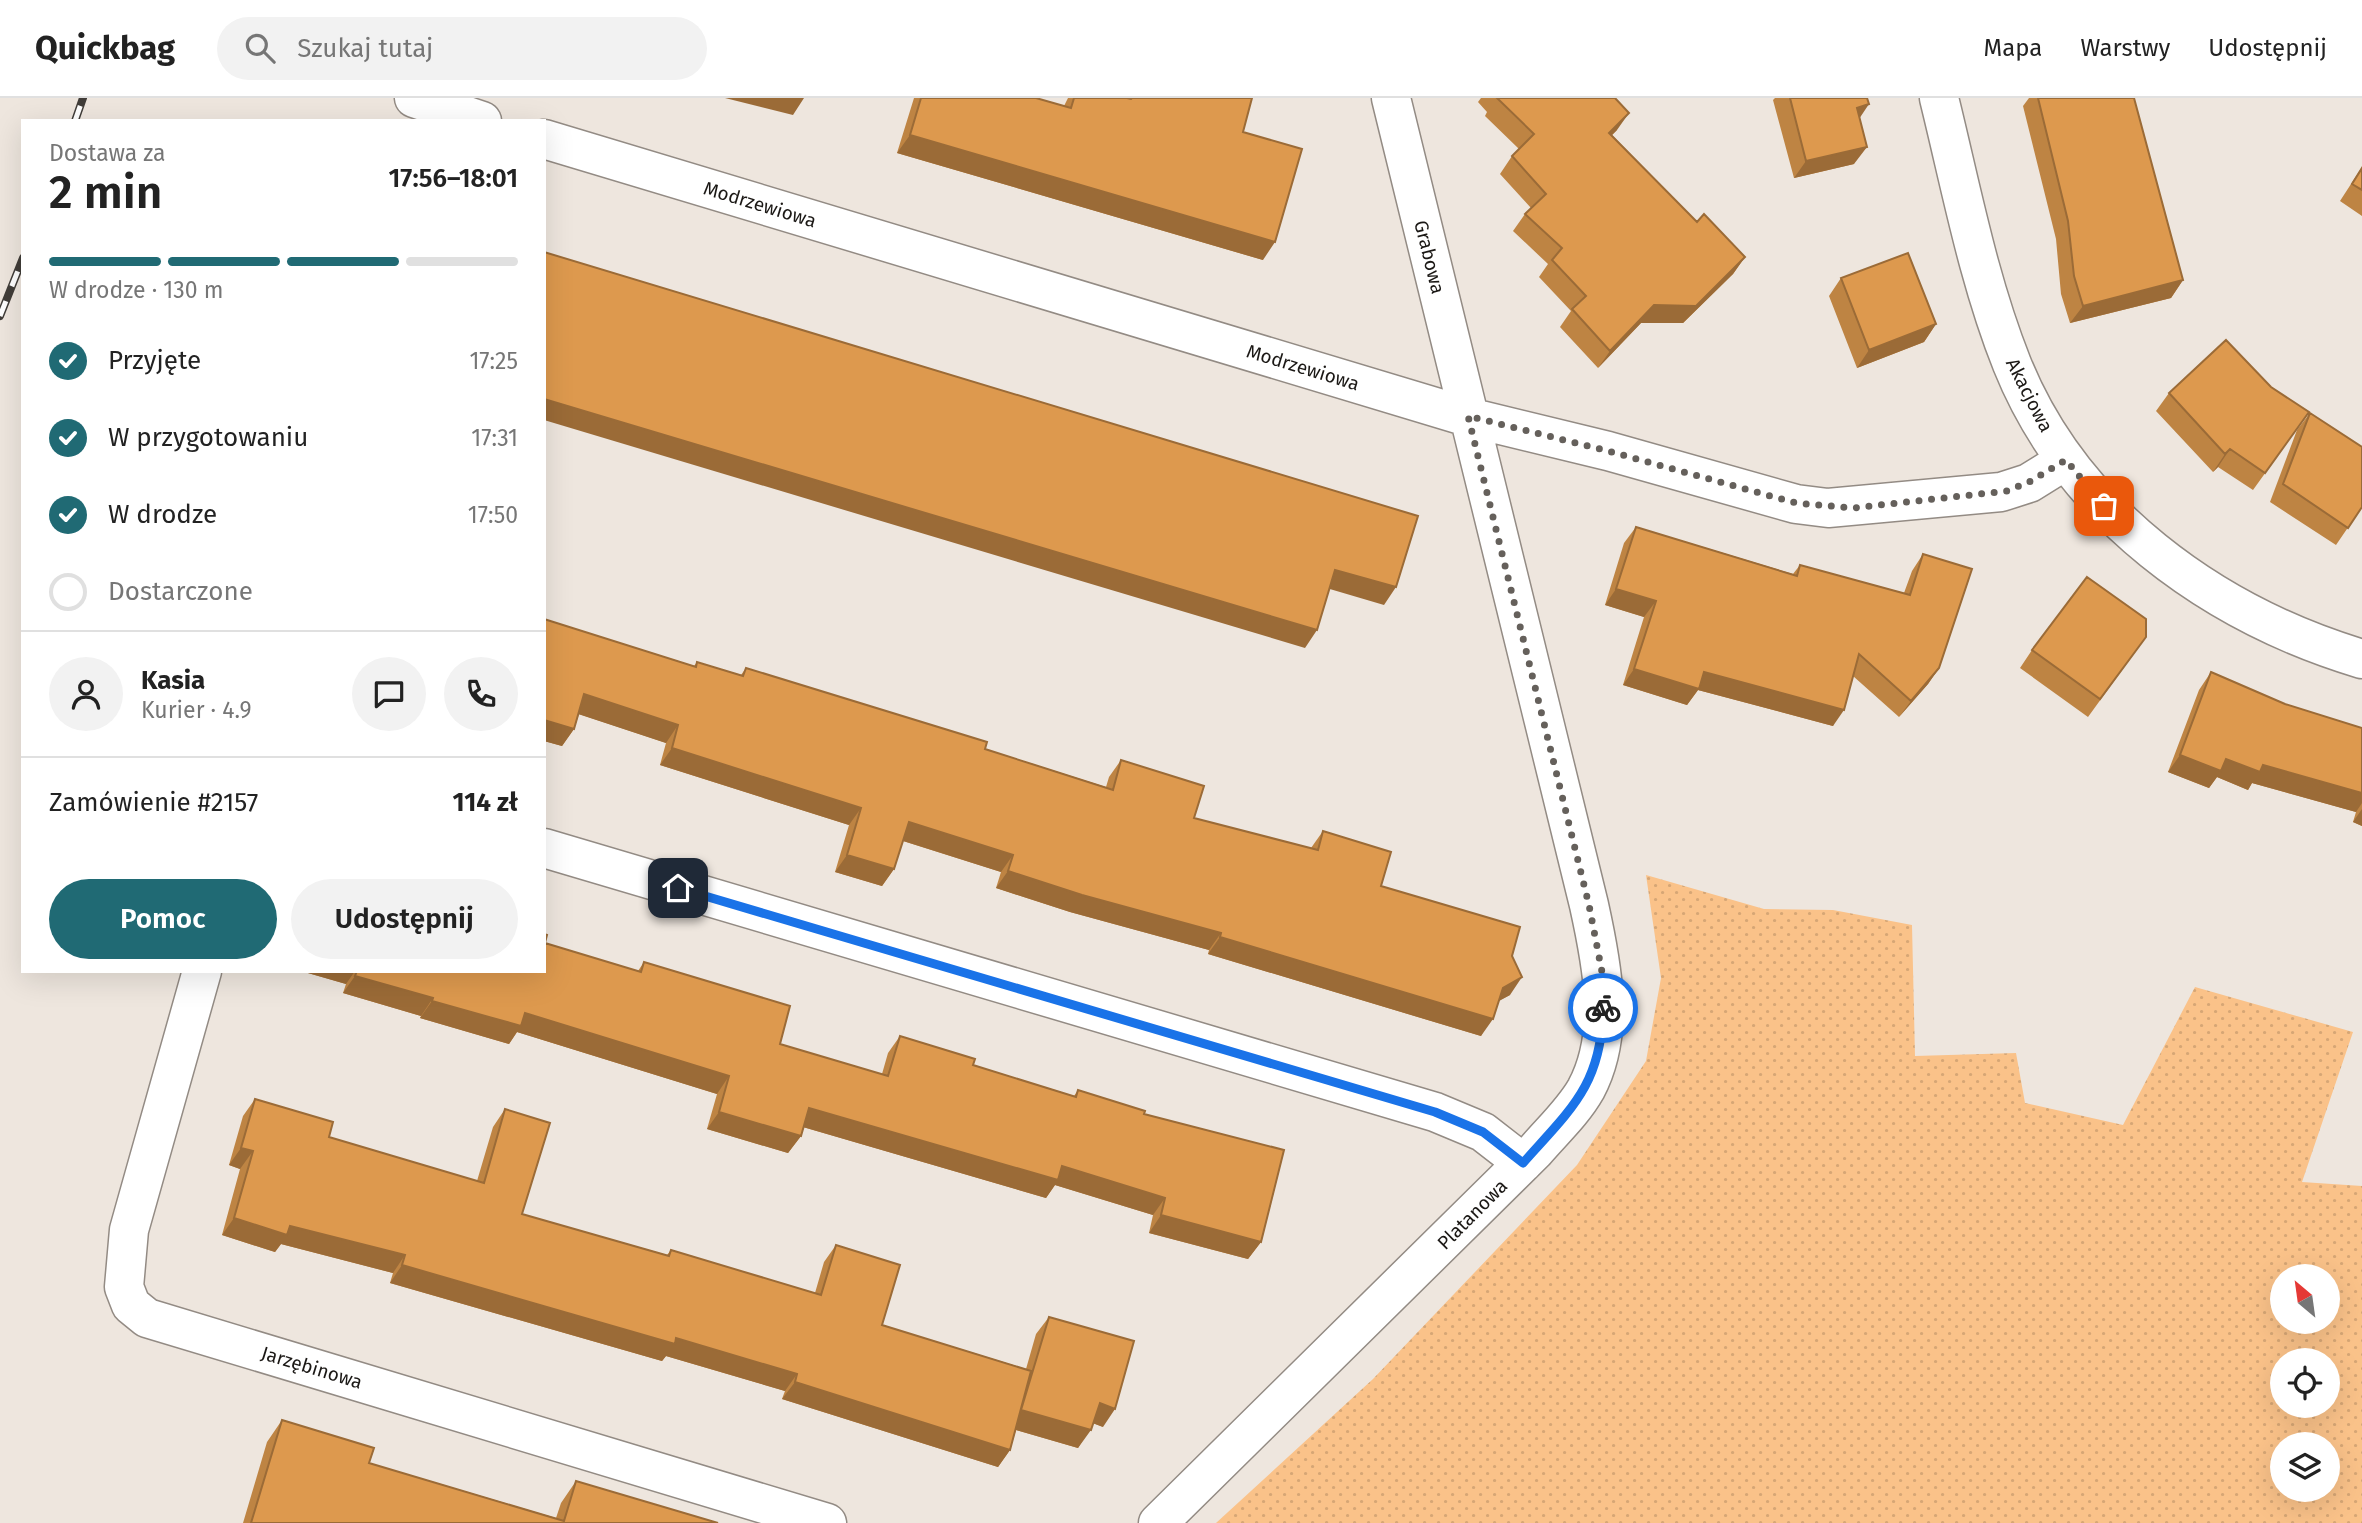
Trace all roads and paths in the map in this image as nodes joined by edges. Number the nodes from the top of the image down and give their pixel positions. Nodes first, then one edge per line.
1 (414, 98) edge
2 (1391, 98) edge
3 (1939, 98) edge
4 (463, 118) edge
5 (546, 140) edge
6 (1468, 416) junction
7 (2066, 460) junction
8 (2362, 659) edge
9 (546, 849) edge
10 (201, 973) edge
11 (1523, 1163) junction
12 (827, 1523) edge
13 (1158, 1523) edge

1 - 4 street
2 - 6 street, Grabowa
3 - 7 street, Akacjowa
5 - 6 street, Modrzewiowa
6 - 7 street, Modrzewiowa
6 - 11 street, Platanowa
7 - 8 street, Akacjowa
9 - 11 street
10 - 12 street, Jarzębinowa
11 - 13 street, Platanowa

